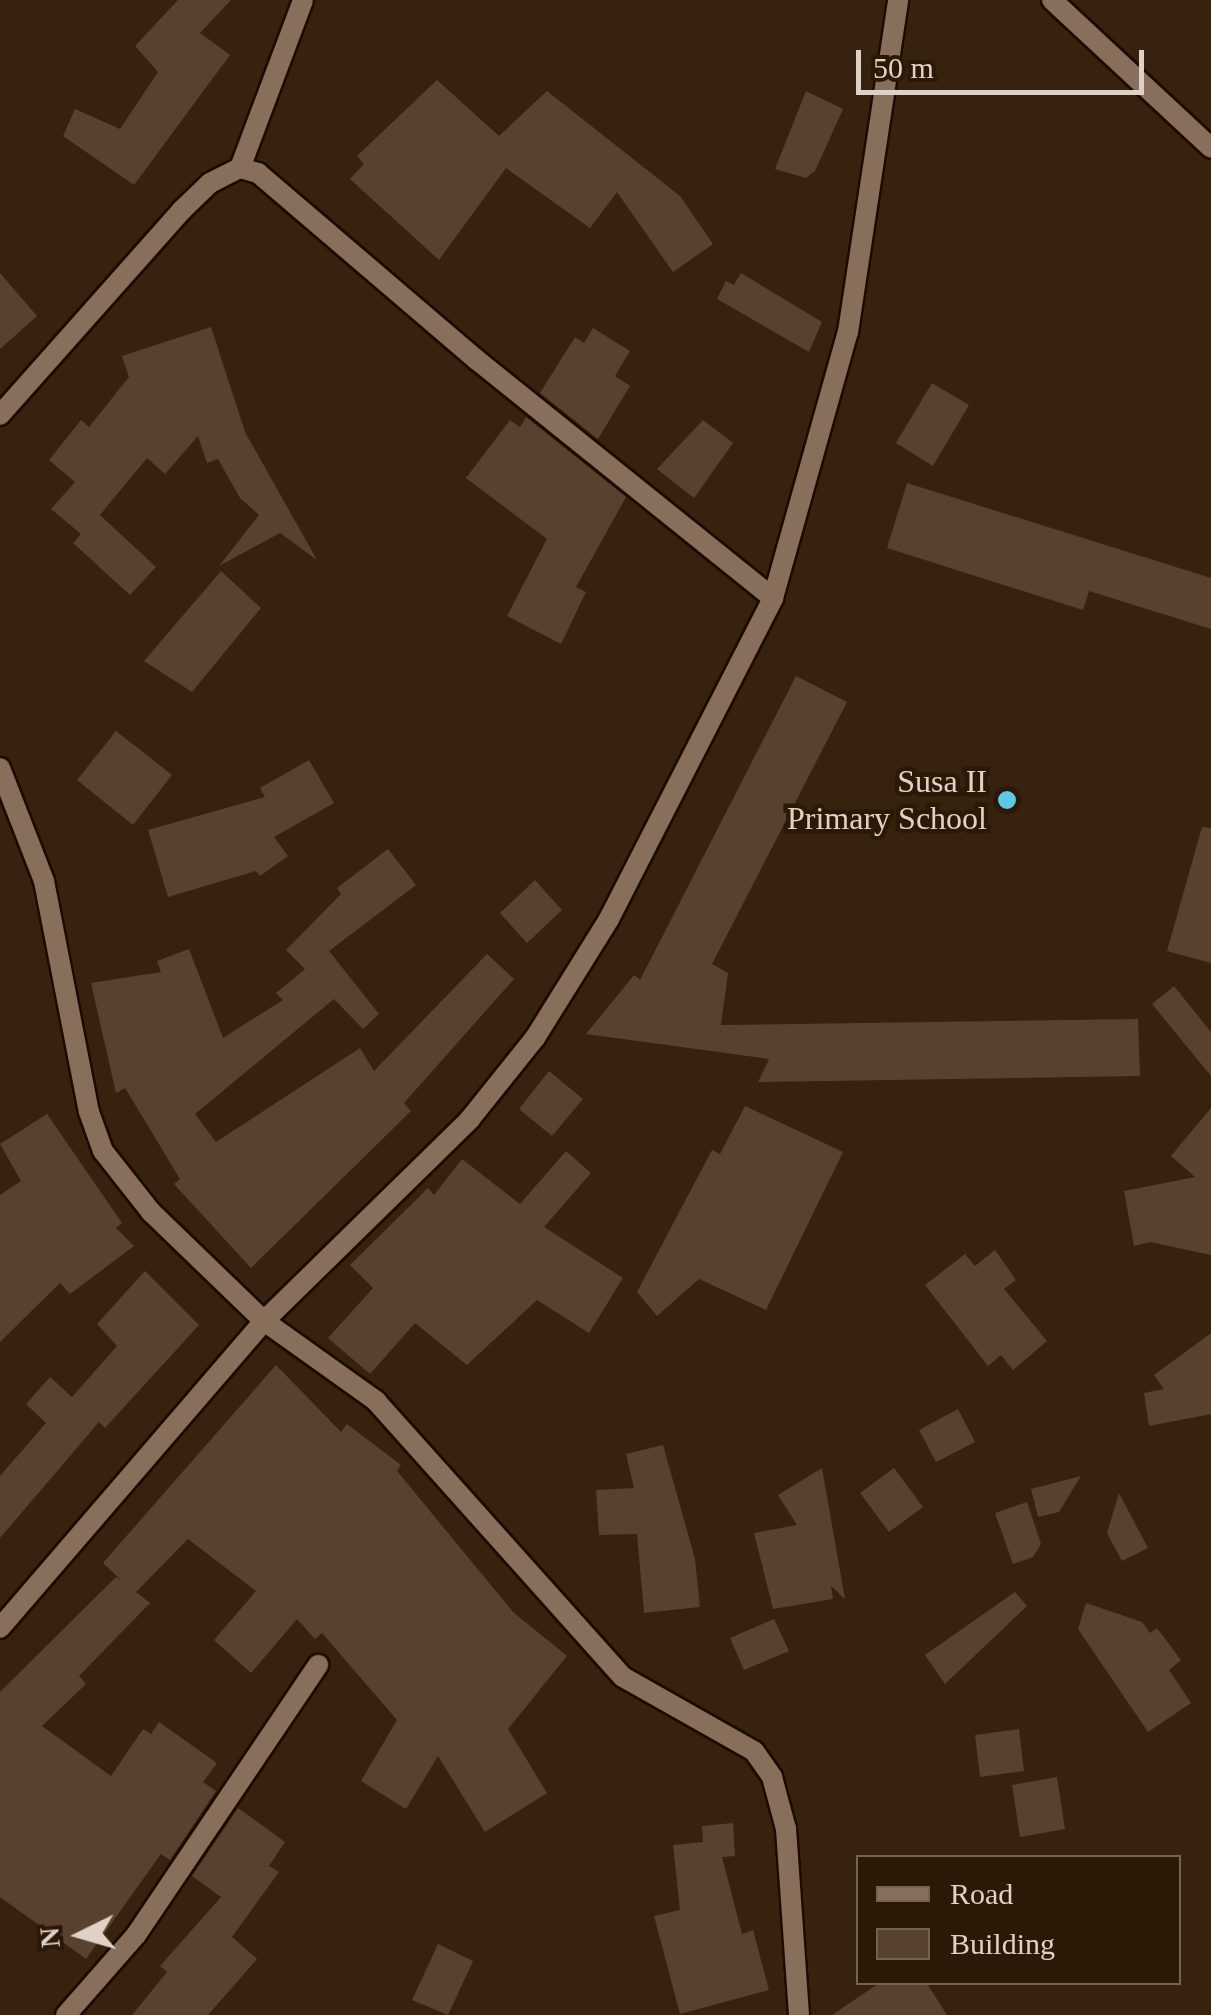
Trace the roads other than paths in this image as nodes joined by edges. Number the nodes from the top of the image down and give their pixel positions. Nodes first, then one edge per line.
1 (303, 0) edge
2 (898, 0) edge
3 (1052, 0) edge
4 (1211, 148) edge
5 (240, 168) junction
6 (0, 415) edge
7 (774, 598) junction
8 (0, 768) edge
9 (264, 1321) junction
10 (0, 1628) edge
11 (318, 1665) dead end
12 (66, 2015) edge
13 (799, 2015) edge

1 - 5 street
2 - 7 street
3 - 4 street
5 - 6 street
5 - 7 street
7 - 9 street
8 - 9 street
9 - 10 street
9 - 13 street
11 - 12 street

